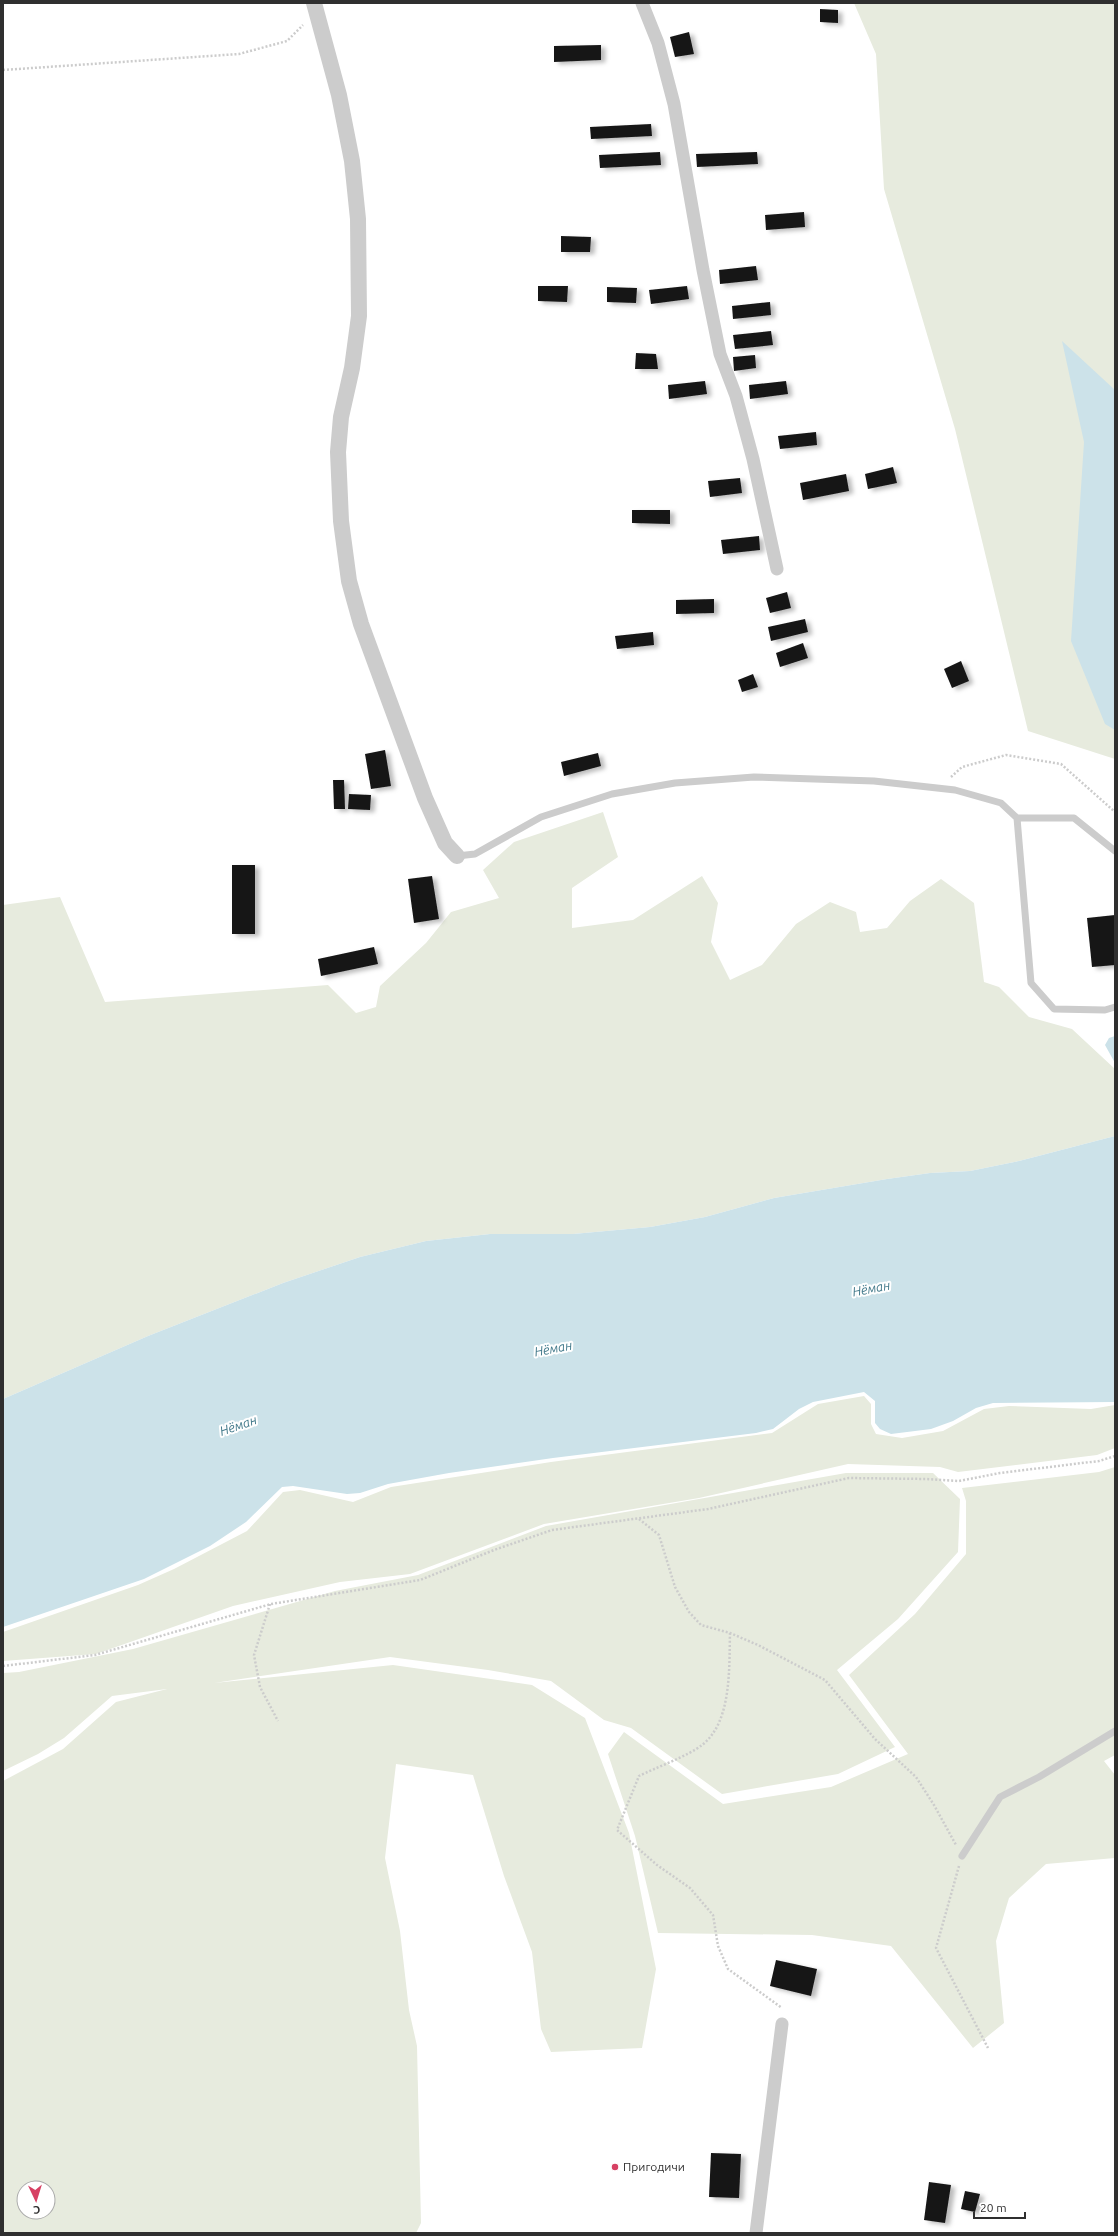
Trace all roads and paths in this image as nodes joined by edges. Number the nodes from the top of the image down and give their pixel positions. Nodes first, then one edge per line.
1 (314, 3) edge
2 (642, 3) edge
3 (308, 21) dead end
4 (3, 70) edge
5 (778, 569) dead end
6 (939, 788) junction
7 (1115, 812) edge
8 (1018, 818) junction
9 (1115, 851) edge
10 (457, 856) joint
11 (1115, 1007) edge
12 (1115, 1456) edge
13 (639, 1519) junction
14 (271, 1604) junction
15 (730, 1633) junction
16 (3, 1666) edge
17 (278, 1721) dead end
18 (1115, 1731) edge
19 (962, 1856) junction
20 (782, 2024) joint
21 (988, 2048) dead end
22 (756, 2233) edge

1 - 10 street
2 - 5 street
3 - 4 path
6 - 7 path
6 - 8 lane
6 - 10 lane
8 - 9 lane
8 - 11 lane
12 - 13 path
13 - 14 path
13 - 15 path
14 - 16 path
14 - 17 path
15 - 19 path
15 - 20 path
18 - 19 lane
19 - 21 path
20 - 22 street

